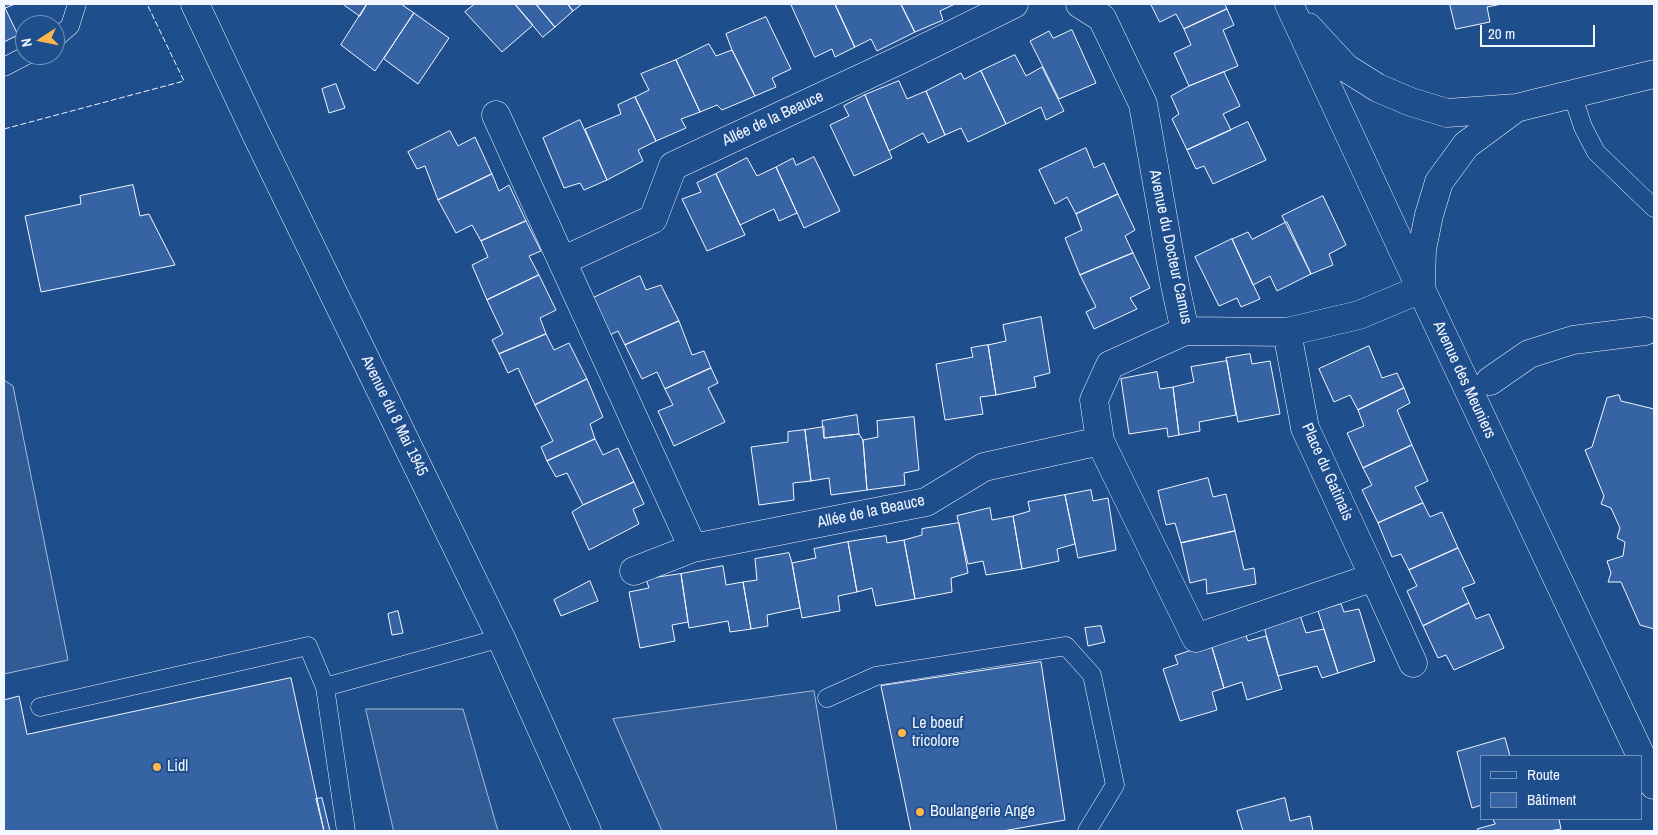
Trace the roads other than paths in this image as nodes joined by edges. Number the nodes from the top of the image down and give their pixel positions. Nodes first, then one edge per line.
1 (77, 4) edge
2 (195, 4) edge
3 (1014, 4) edge
4 (1080, 4) edge
5 (1291, 8) edge
6 (65, 30) edge
7 (1654, 74) edge
8 (1572, 94) junction
9 (1516, 108) junction
10 (496, 115) dead end
11 (1654, 208) edge
12 (562, 262) junction
13 (1421, 289) junction
14 (1185, 331) junction
15 (1645, 331) dead end
16 (1287, 332) junction
17 (1490, 381) dead end
18 (1100, 441) junction
19 (693, 548) junction
20 (634, 571) dead end
21 (1374, 577) junction
22 (502, 638) junction
23 (1414, 663) dead end
24 (325, 687) junction
25 (827, 698) dead end
26 (40, 707) dead end
27 (1640, 755) edge
28 (1643, 761) edge
29 (1654, 785) edge
30 (346, 831) edge
31 (587, 831) edge
32 (1086, 831) edge

1 - 6 lane
2 - 22 street, Avenue du 8 Mai 1945
3 - 12 street, Allée de la Beauce
4 - 14 street, Avenue du Docteur Camus
5 - 9 street
5 - 13 street, Avenue des Meuniers
7 - 8 street
8 - 9 street
8 - 11 lane
9 - 13 street
10 - 12 street
12 - 19 street
13 - 16 street, Avenue du Docteur Camus
13 - 27 street, Avenue des Meuniers
14 - 16 street, Avenue du Docteur Camus
14 - 18 street
15 - 17 street
16 - 21 street, Place du Gatinais
18 - 19 street, Allée de la Beauce
18 - 21 street
19 - 20 street, Allée de la Beauce
21 - 23 street, Place du Gatinais
22 - 24 lane
22 - 31 street, Avenue du 8 Mai 1945
24 - 26 lane
24 - 30 lane
25 - 32 lane
28 - 29 street, Avenue des Meuniers

